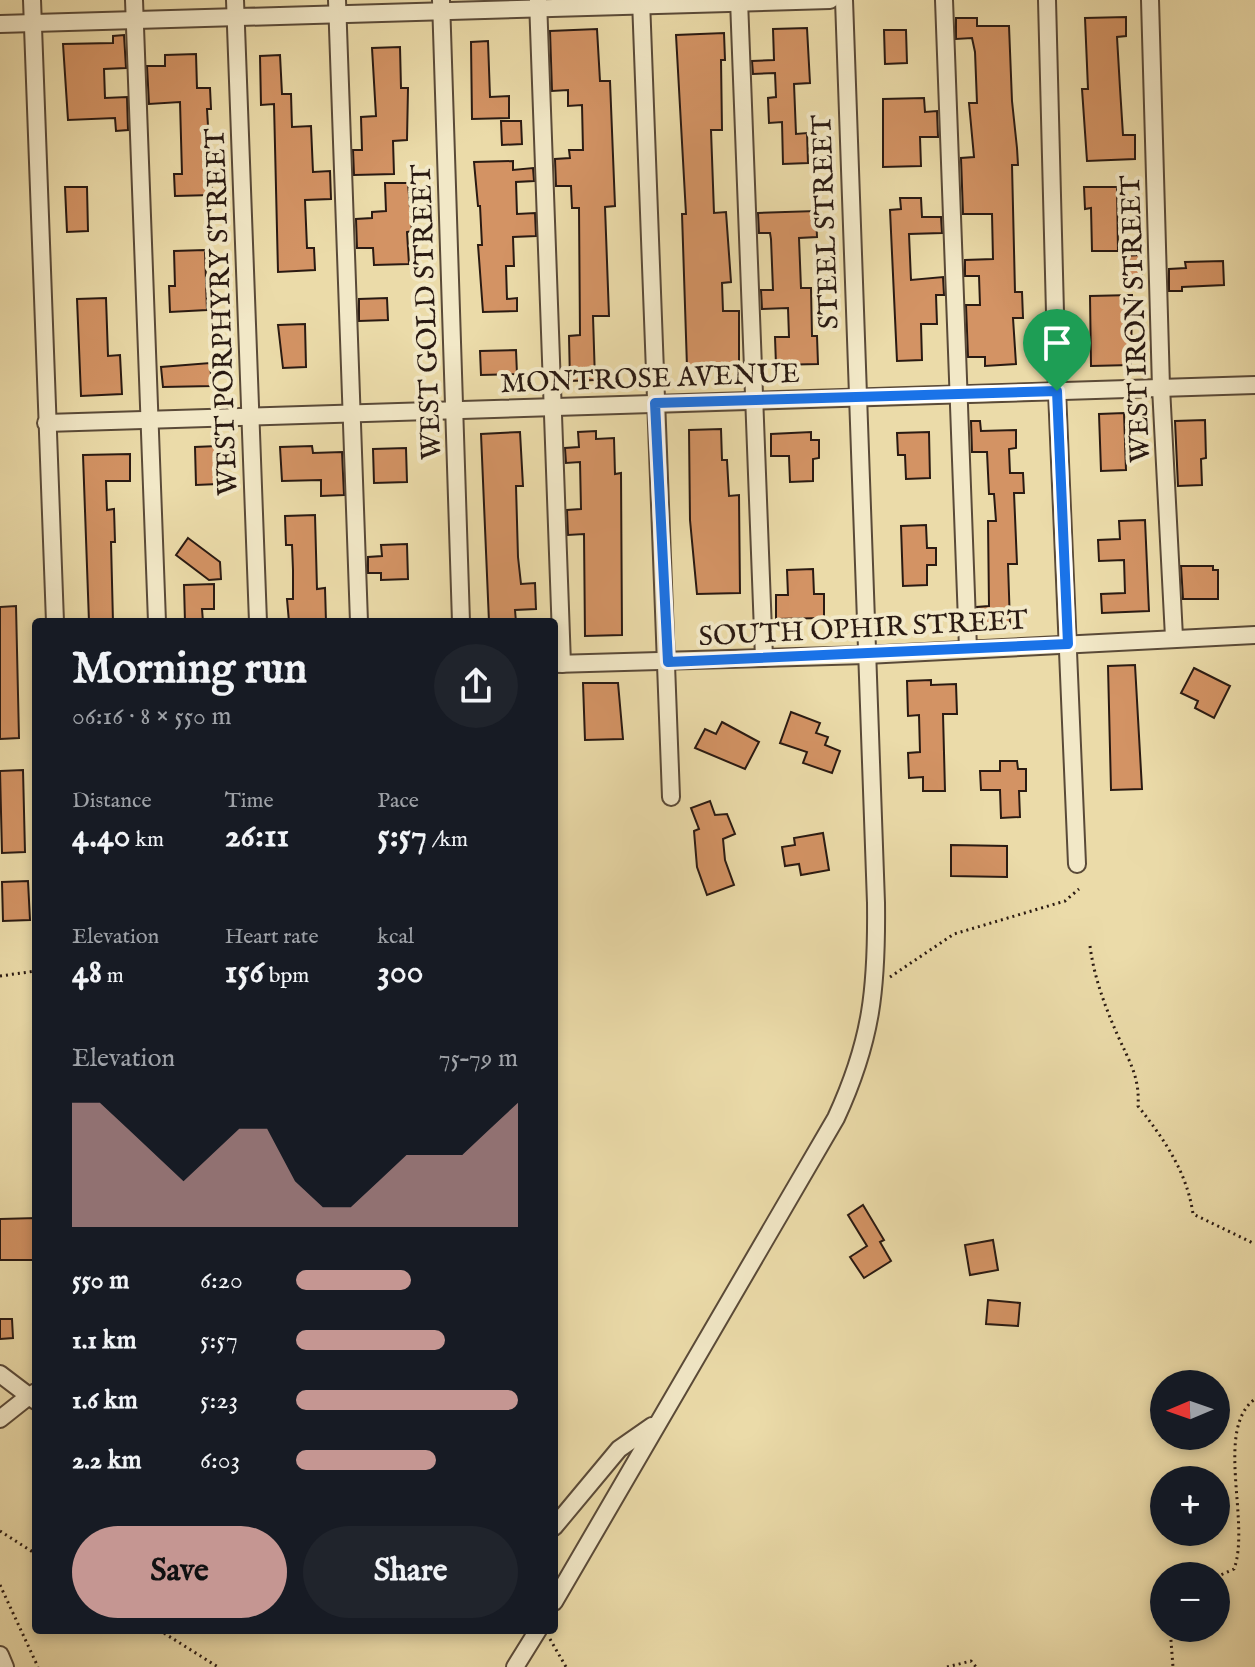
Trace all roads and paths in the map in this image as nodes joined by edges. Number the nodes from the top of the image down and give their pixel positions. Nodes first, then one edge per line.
1 (32, 0) edge
2 (134, 0) edge
3 (235, 0) edge
4 (830, 0) edge
5 (844, 0) edge
6 (944, 0) edge
7 (1047, 0) edge
8 (1150, 0) edge
9 (740, 1) edge
10 (641, 3) edge
11 (538, 4) edge
12 (441, 6) edge
13 (337, 8) edge
14 (235, 19) junction
15 (135, 21) junction
16 (33, 23) junction
17 (0, 24) edge
18 (1255, 385) edge
19 (1161, 387) junction
20 (1057, 391) junction
21 (958, 394) junction
22 (855, 397) junction
23 (755, 400) junction
24 (655, 403) junction
25 (553, 405) junction
26 (455, 408) junction
27 (352, 412) junction
28 (250, 416) junction
29 (149, 420) junction
30 (46, 423) junction
31 (55, 618) edge
32 (157, 618) edge
33 (258, 618) edge
34 (359, 618) edge
35 (461, 618) edge
36 (557, 618) edge
37 (1255, 635) edge
38 (1174, 637) junction
39 (1068, 644) junction
40 (968, 649) junction
41 (866, 655) junction
42 (764, 658) junction
43 (668, 662) junction
44 (558, 664) edge
45 (671, 797) dead end
46 (1077, 864) dead end
47 (1079, 889) dead end
48 (1090, 946) dead end
49 (32, 972) edge
50 (0, 976) edge
51 (875, 989) junction
52 (1255, 1244) edge
53 (0, 1374) edge
54 (32, 1395) edge
55 (32, 1397) edge
56 (1255, 1399) edge
57 (0, 1419) edge
58 (657, 1423) junction
59 (558, 1522) edge
60 (0, 1531) edge
61 (32, 1551) edge
62 (1230, 1571) edge
63 (0, 1585) edge
64 (558, 1595) edge
65 (165, 1634) edge
66 (536, 1634) edge
67 (547, 1634) edge
68 (1171, 1642) edge
69 (0, 1655) edge
70 (5, 1667) edge
71 (38, 1667) edge
72 (218, 1667) edge
73 (515, 1667) edge
74 (566, 1667) edge
75 (947, 1667) edge
76 (976, 1667) edge
77 (1173, 1667) edge

1 - 16 street
2 - 15 street
3 - 14 street, WEST PORPHYRY STREET
4 - 9 street
5 - 22 street, STEEL STREET
6 - 21 street
7 - 20 street
8 - 19 street, WEST IRON STREET
9 - 10 street
9 - 23 street
10 - 11 street
10 - 24 street
11 - 12 street
11 - 25 street
12 - 13 street
12 - 26 street, WEST GOLD STREET
13 - 14 street
13 - 27 street
14 - 15 street
14 - 28 street, WEST PORPHYRY STREET
15 - 16 street
15 - 29 street
16 - 17 street
16 - 30 street
18 - 19 street, MONTROSE AVENUE
19 - 20 street, MONTROSE AVENUE
19 - 38 street, WEST IRON STREET
20 - 21 street, MONTROSE AVENUE
20 - 39 street
21 - 22 street, MONTROSE AVENUE
21 - 40 street
22 - 23 street, MONTROSE AVENUE
22 - 41 street, STEEL STREET
23 - 24 street, MONTROSE AVENUE
23 - 42 street
24 - 25 street, MONTROSE AVENUE
24 - 43 street
25 - 26 street, MONTROSE AVENUE
25 - 36 street
26 - 27 street, MONTROSE AVENUE
26 - 35 street, WEST GOLD STREET
27 - 28 street, MONTROSE AVENUE
27 - 34 street
28 - 29 street, MONTROSE AVENUE
28 - 33 street, WEST PORPHYRY STREET
29 - 30 street, MONTROSE AVENUE
29 - 32 street
30 - 31 street
37 - 38 street, SOUTH OPHIR STREET
38 - 39 street, SOUTH OPHIR STREET
39 - 40 street, SOUTH OPHIR STREET
39 - 46 street
40 - 41 street, SOUTH OPHIR STREET
41 - 42 street, SOUTH OPHIR STREET
41 - 51 street, STEEL STREET
42 - 43 street, SOUTH OPHIR STREET
43 - 44 street, SOUTH OPHIR STREET
43 - 45 street
47 - 51 path
48 - 52 path
49 - 50 path
51 - 58 street, STEEL STREET
53 - 54 street
55 - 57 street
56 - 62 path
58 - 59 street
58 - 64 street, STEEL STREET
60 - 61 path
63 - 71 path
65 - 72 path
66 - 73 street
67 - 74 path
68 - 77 path
69 - 70 street
75 - 76 path

